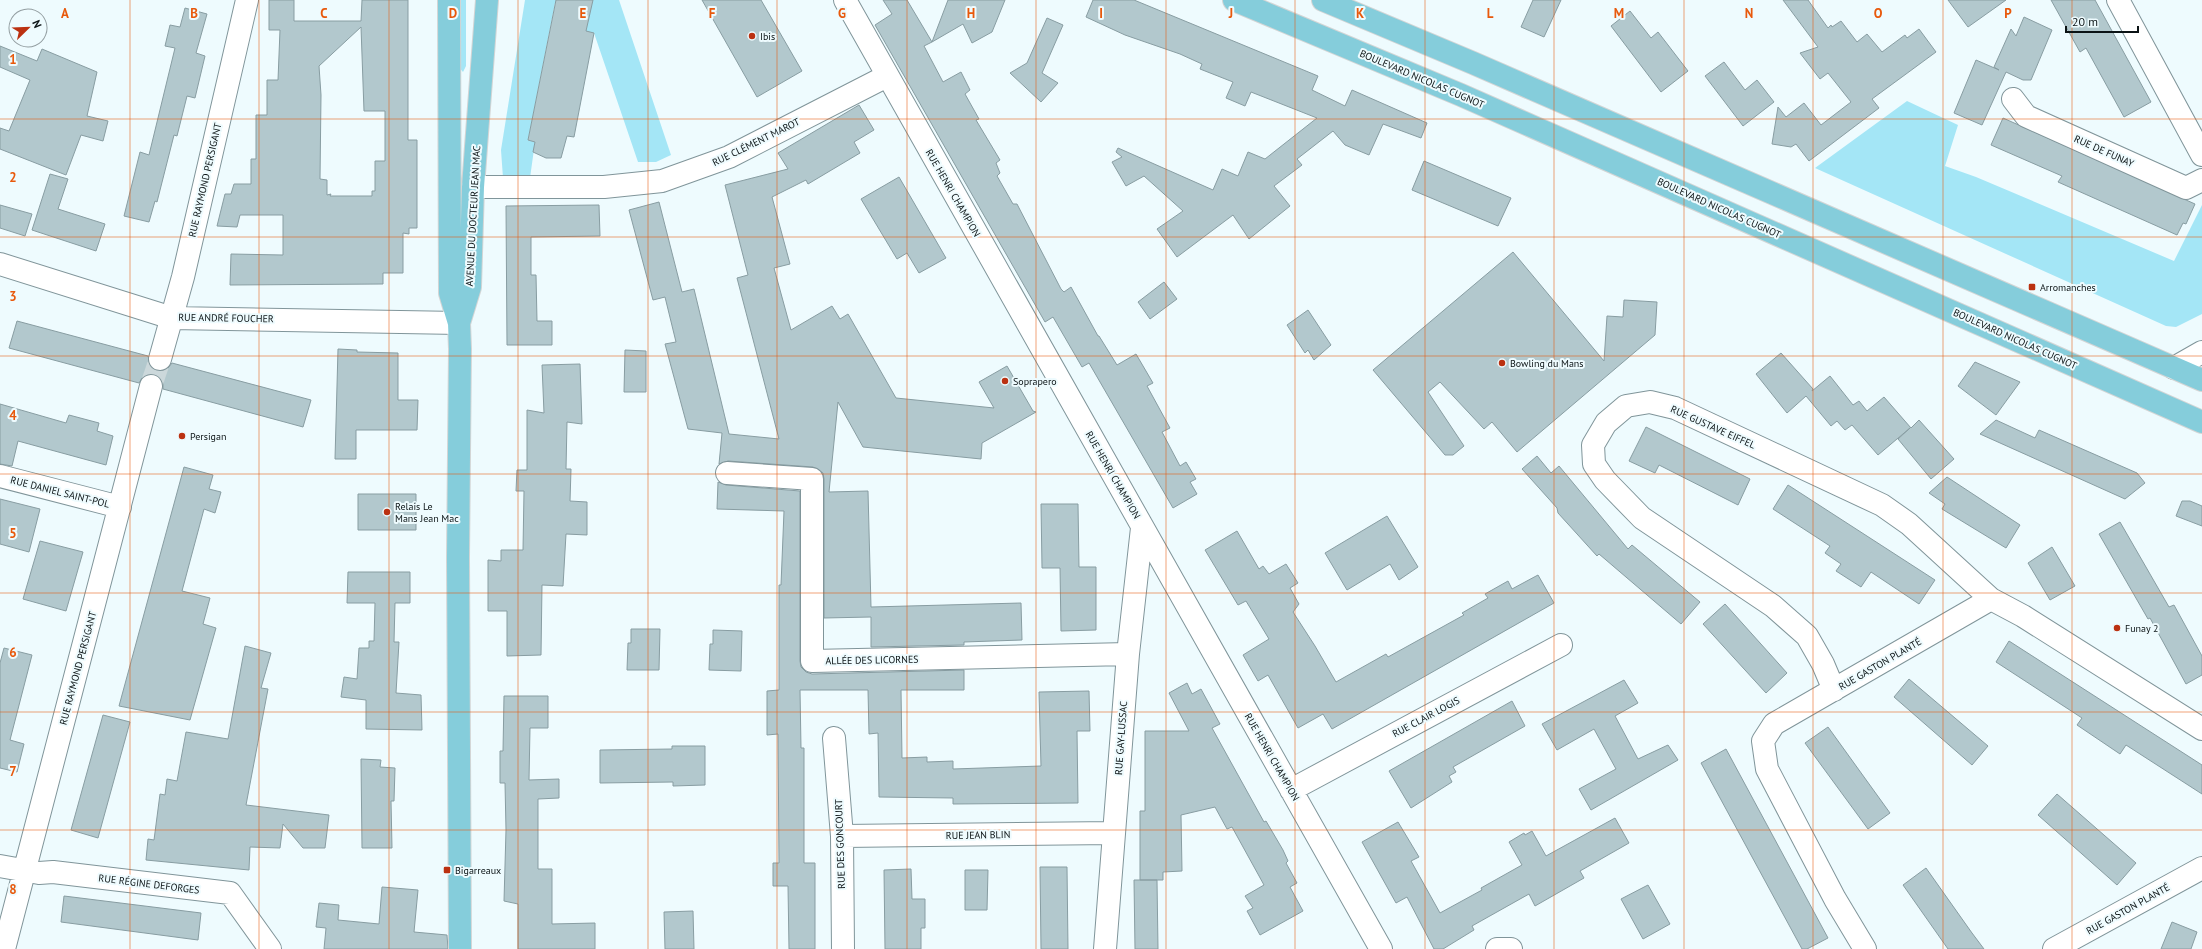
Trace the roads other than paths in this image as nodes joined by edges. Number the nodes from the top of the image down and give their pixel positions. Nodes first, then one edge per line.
1 (247, 0) edge
2 (449, 0) edge
3 (846, 0) edge
4 (1234, 0) edge
5 (1322, 0) edge
6 (2118, 0) edge
7 (487, 3) edge
8 (887, 76) junction
9 (2013, 99) dead end
10 (2202, 155) edge
11 (2202, 180) edge
12 (473, 187) junction
13 (0, 264) edge
14 (172, 318) junction
15 (459, 323) junction
16 (2202, 352) edge
17 (160, 359) tunnel mouth
18 (2174, 368) junction
19 (2202, 380) edge
20 (151, 386) tunnel mouth
21 (2202, 422) edge
22 (726, 473) dead end
23 (0, 476) edge
24 (120, 507) junction
25 (1142, 528) junction
26 (1991, 599) junction
27 (1561, 645) dead end
28 (1128, 654) junction
29 (1834, 690) junction
30 (2202, 729) edge
31 (834, 738) dead end
32 (1291, 790) junction
33 (1114, 833) junction
34 (842, 836) junction
35 (0, 866) edge
36 (2202, 868) edge
37 (25, 871) junction
38 (4, 949) edge
39 (270, 949) edge
40 (460, 949) edge
41 (843, 949) edge
42 (1105, 949) edge
43 (1381, 949) edge
44 (1497, 949) edge
45 (1511, 949) edge
46 (1865, 949) edge
47 (2054, 949) edge

1 - 14 street, RUE RAYMOND PERSIGANT
2 - 15 main road, AVENUE DU DOCTEUR JEAN MAC
3 - 8 street, RUE HENRI CHAMPION
4 - 21 main road, BOULEVARD NICOLAS CUGNOT
5 - 18 main road
6 - 10 street
7 - 12 main road, AVENUE DU DOCTEUR JEAN MAC
8 - 12 street, RUE CLÉMENT MAROT
8 - 25 street, RUE HENRI CHAMPION
9 - 11 street, RUE DE FUNAY
12 - 15 main road, AVENUE DU DOCTEUR JEAN MAC
13 - 14 street, RUE ANDRÉ FOUCHER
14 - 15 street, RUE ANDRÉ FOUCHER
14 - 17 street, RUE RAYMOND PERSIGANT
15 - 40 main road
16 - 18 street
18 - 19 main road
20 - 24 street, RUE RAYMOND PERSIGANT
22 - 28 street, ALLÉE DES LICORNES
23 - 24 street, RUE DANIEL SAINT-POL
24 - 37 street, RUE RAYMOND PERSIGANT
25 - 28 street, RUE GAY-LUSSAC
25 - 32 street, RUE HENRI CHAMPION
26 - 29 street, RUE GASTON PLANTÉ
26 - 29 street, RUE GUSTAVE EIFFEL
26 - 30 street
27 - 32 street, RUE CLAIR LOGIS
28 - 33 street, RUE GAY-LUSSAC
29 - 46 street, RUE GASTON PLANTÉ
31 - 34 street, RUE DES GONCOURT
32 - 43 street, RUE HENRI CHAMPION
33 - 34 street, RUE JEAN BLIN
33 - 42 street, RUE GAY-LUSSAC
34 - 41 street, RUE DES GONCOURT
35 - 37 street, RUE RÉGINE DEFORGES
36 - 47 street, RUE GASTON PLANTÉ
37 - 38 street, RUE RAYMOND PERSIGANT
37 - 39 street, RUE RÉGINE DEFORGES
44 - 45 street

